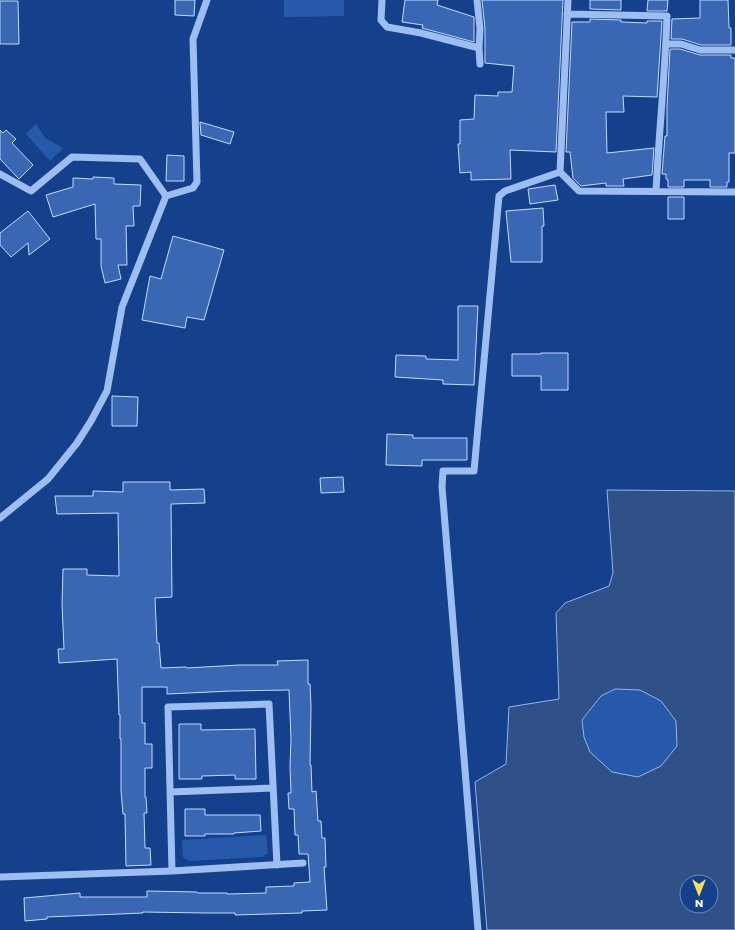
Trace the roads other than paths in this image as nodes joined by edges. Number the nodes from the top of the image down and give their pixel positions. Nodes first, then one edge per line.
1 (207, 0) edge
2 (382, 0) edge
3 (477, 0) edge
4 (568, 0) edge
5 (567, 14) junction
6 (666, 44) junction
7 (479, 48) junction
8 (735, 50) edge
9 (480, 64) dead end
10 (560, 172) junction
11 (0, 174) edge
12 (656, 191) junction
13 (735, 192) edge
14 (166, 196) junction
15 (0, 518) edge
16 (273, 788) junction
17 (170, 792) junction
18 (303, 863) dead end
19 (277, 865) junction
20 (172, 871) junction
21 (0, 877) edge
22 (478, 930) edge

1 - 14 street
2 - 7 street
3 - 7 street
4 - 5 street
5 - 6 street
5 - 10 street
6 - 8 street
6 - 12 street
7 - 9 street
10 - 12 street
10 - 22 street
11 - 14 street
12 - 13 street
14 - 15 street
16 - 17 street
16 - 17 street
16 - 19 street
17 - 20 street
18 - 19 street
19 - 20 street
20 - 21 street

